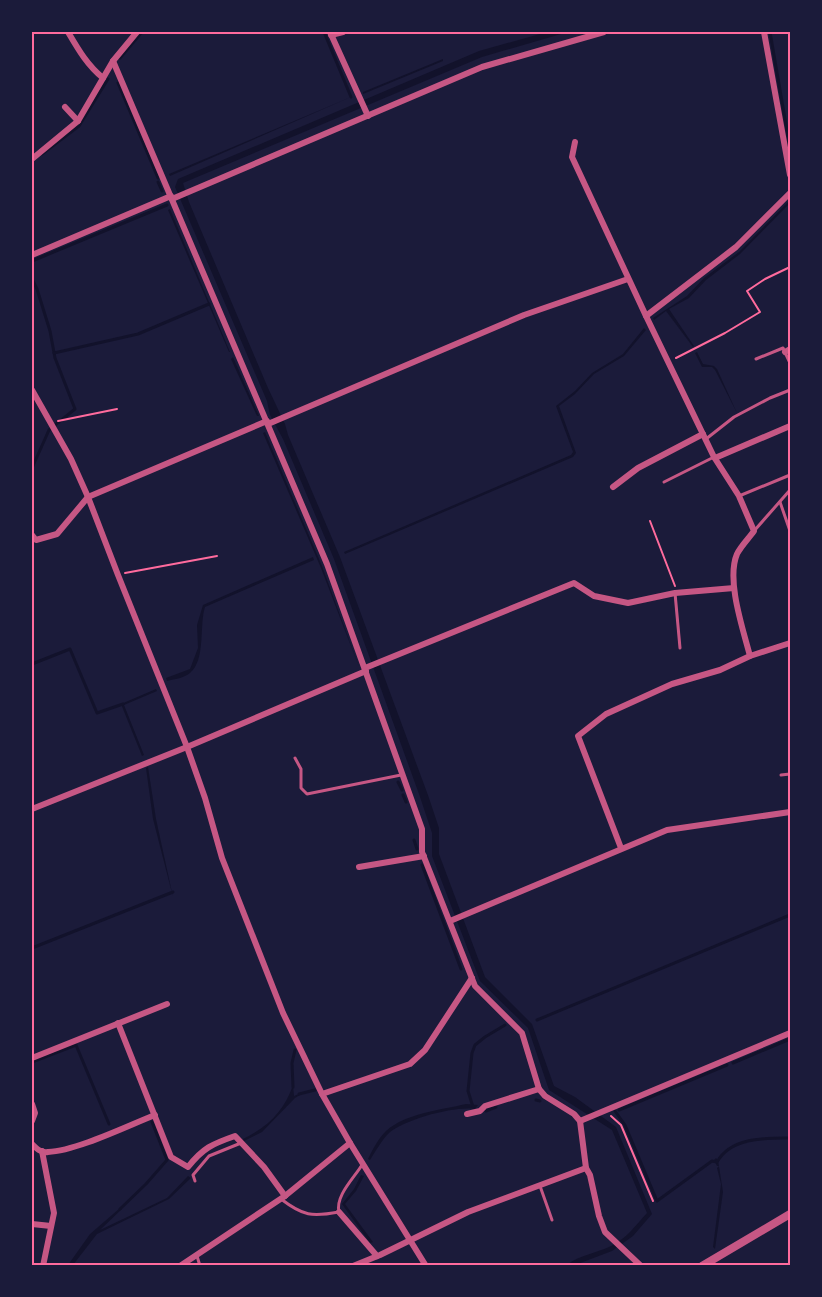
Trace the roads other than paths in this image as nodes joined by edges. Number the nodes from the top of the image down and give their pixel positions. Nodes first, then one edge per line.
1 (68, 32) edge
2 (137, 32) edge
3 (343, 32) edge
4 (603, 32) edge
5 (764, 32) edge
6 (331, 33) edge
7 (113, 61) junction
8 (103, 78) junction
9 (65, 107) dead end
10 (368, 116) junction
11 (78, 121) junction
12 (575, 142) dead end
13 (32, 159) edge
14 (790, 175) edge
15 (790, 193) edge
16 (174, 197) junction
17 (32, 255) edge
18 (628, 279) junction
19 (646, 316) junction
20 (788, 350) edge
21 (756, 359) dead end
22 (790, 363) edge
23 (32, 390) edge
24 (790, 390) edge
25 (269, 422) junction
26 (790, 426) edge
27 (705, 437) junction
28 (715, 458) junction
29 (790, 475) edge
30 (664, 482) dead end
31 (613, 488) dead end
32 (790, 490) edge
33 (739, 496) junction
34 (88, 497) junction
35 (780, 502) junction
36 (754, 531) junction
37 (790, 531) edge
38 (32, 536) edge
39 (734, 588) junction
40 (677, 593) junction
41 (790, 643) edge
42 (680, 648) dead end
43 (750, 656) junction
44 (366, 669) junction
45 (187, 747) junction
46 (295, 758) dead end
47 (790, 774) edge
48 (403, 775) junction
49 (781, 775) dead end
50 (32, 809) edge
51 (790, 812) edge
52 (621, 848) junction
53 (424, 856) junction
54 (359, 867) dead end
55 (452, 920) junction
56 (472, 978) junction
57 (167, 1004) dead end
58 (118, 1023) junction
59 (790, 1033) edge
60 (32, 1058) edge
61 (538, 1089) junction
62 (322, 1094) junction
63 (32, 1104) edge
64 (467, 1114) dead end
65 (155, 1115) junction
66 (32, 1121) edge
67 (580, 1121) junction
68 (241, 1143) junction
69 (350, 1143) junction
70 (32, 1144) edge
71 (42, 1151) junction
72 (363, 1164) junction
73 (586, 1168) junction
74 (195, 1181) dead end
75 (540, 1186) junction
76 (283, 1197) junction
77 (339, 1212) junction
78 (790, 1214) edge
79 (552, 1220) dead end
80 (32, 1224) edge
81 (51, 1226) junction
82 (410, 1240) junction
83 (196, 1256) junction
84 (377, 1256) junction
85 (715, 1263) edge
86 (43, 1266) edge
87 (180, 1266) edge
88 (200, 1266) edge
89 (353, 1266) edge
90 (426, 1266) edge
91 (641, 1266) edge
92 (702, 1266) edge

1 - 8 street
2 - 7 street
3 - 6 street
4 - 10 street
5 - 14 street
6 - 10 street
7 - 8 street
7 - 16 street
8 - 11 street
9 - 11 street
10 - 16 street
11 - 13 street
12 - 18 street
15 - 19 street
16 - 17 street
16 - 25 street
18 - 19 street
18 - 25 street
19 - 27 street
20 - 21 lane
20 - 22 lane
23 - 34 street
24 - 27 lane
25 - 34 street
25 - 44 street
26 - 28 street
27 - 28 street
27 - 31 street
28 - 30 lane
28 - 33 street
29 - 33 lane
32 - 35 lane
33 - 36 street
34 - 38 street
34 - 45 street
35 - 36 lane
35 - 37 lane
36 - 39 street
39 - 40 street
39 - 43 street
40 - 42 lane
40 - 44 street
41 - 43 street
43 - 52 street
44 - 45 street
44 - 48 street
45 - 50 street
45 - 62 street
46 - 48 lane
47 - 49 lane
48 - 53 street
51 - 52 street
52 - 55 street
53 - 54 street
53 - 55 street
55 - 56 street
56 - 61 street
56 - 62 street
57 - 58 street
58 - 60 street
58 - 65 street
59 - 67 street
61 - 64 street
61 - 67 street
62 - 69 street
63 - 66 street
65 - 68 street
65 - 71 street
67 - 73 street
68 - 74 lane
68 - 76 street
69 - 72 street
69 - 76 street
70 - 71 street
71 - 81 street
72 - 77 lane
72 - 82 street
73 - 75 street
73 - 91 street
75 - 79 lane
75 - 82 street
76 - 77 lane
76 - 83 street
77 - 84 street
78 - 85 street
80 - 81 street
81 - 86 street
82 - 84 street
82 - 90 street
83 - 87 street
83 - 88 lane
84 - 89 street
85 - 92 street

